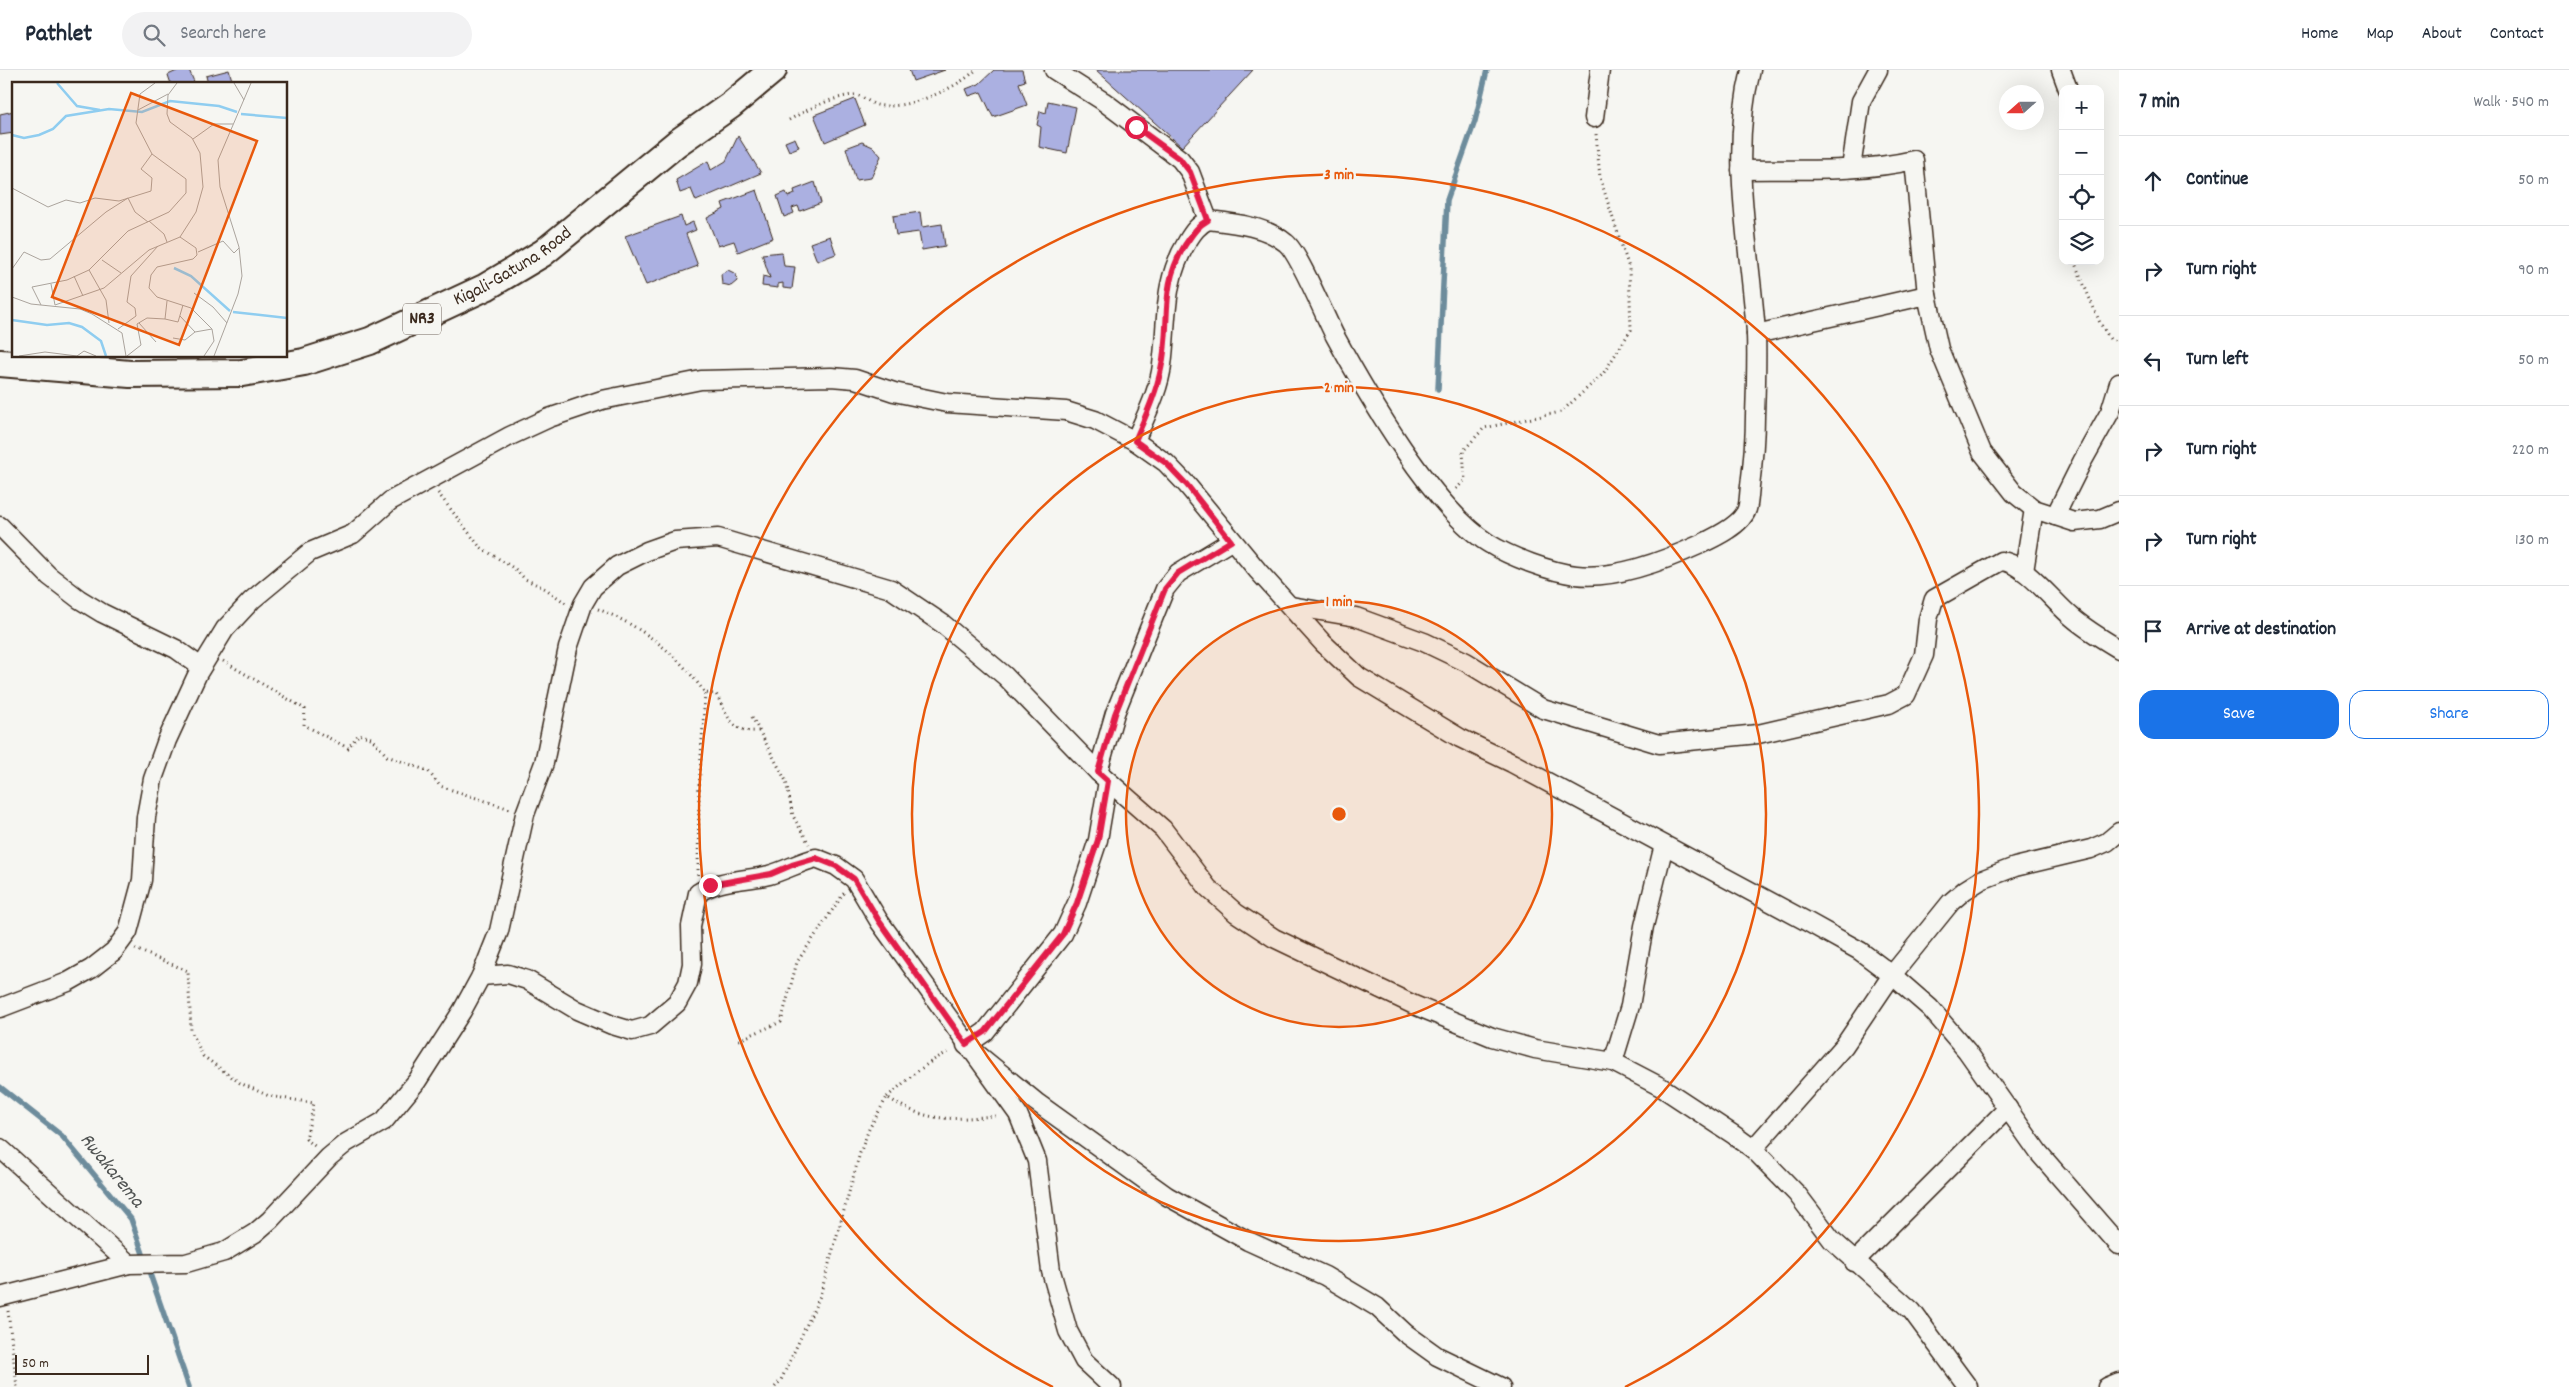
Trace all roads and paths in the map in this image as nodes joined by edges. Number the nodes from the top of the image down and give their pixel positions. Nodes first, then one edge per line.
1 (773, 70) edge
2 (976, 70) edge
3 (1054, 70) edge
4 (1600, 70) edge
5 (1751, 70) edge
6 (1878, 70) edge
7 (2061, 70) edge
8 (2067, 85) edge
9 (1594, 118) joint
10 (789, 120) dead end
11 (1851, 168) junction
12 (1741, 170) junction
13 (1208, 220) junction
14 (2076, 265) edge
15 (1927, 294) junction
16 (1756, 334) junction
17 (2119, 341) edge
18 (0, 363) edge
19 (2119, 383) edge
20 (1135, 441) junction
21 (430, 479) junction
22 (1444, 501) junction
23 (2034, 510) junction
24 (2119, 511) edge
25 (2055, 516) junction
26 (0, 526) edge
27 (1231, 541) junction
28 (2024, 571) junction
29 (1291, 606) junction
30 (582, 607) junction
31 (2119, 649) edge
32 (205, 660) junction
33 (706, 693) junction
34 (752, 717) dead end
35 (760, 731) junction
36 (1103, 776) junction
37 (525, 814) junction
38 (2119, 832) edge
39 (1664, 845) junction
40 (816, 858) junction
41 (854, 879) junction
42 (698, 893) junction
43 (120, 943) junction
44 (1892, 975) junction
45 (481, 976) junction
46 (0, 1008) edge
47 (739, 1040) dead end
48 (966, 1044) junction
49 (1613, 1062) junction
50 (887, 1097) junction
51 (2008, 1108) junction
52 (1018, 1114) junction
53 (0, 1148) edge
54 (1753, 1149) junction
55 (329, 1157) junction
56 (2119, 1245) edge
57 (1854, 1262) junction
58 (129, 1264) junction
59 (3, 1297) edge
60 (2119, 1382) edge
61 (17, 1387) edge
62 (774, 1387) edge
63 (1112, 1387) edge
64 (1501, 1387) edge
65 (1968, 1387) edge
66 (2107, 1387) edge

1 - 18 highway, Kigali-Gatuna Road / NR3
2 - 10 path
3 - 13 street
4 - 9 street
5 - 12 street
6 - 11 street
7 - 8 street
9 - 22 path
11 - 12 street
11 - 15 street
12 - 16 street
13 - 20 street
13 - 22 street
14 - 17 path
15 - 16 street
15 - 23 street
16 - 22 street
19 - 25 street
20 - 21 street
20 - 27 street
21 - 30 path
21 - 32 street
23 - 25 street
23 - 28 street
24 - 25 street
26 - 32 street
27 - 29 street
27 - 36 street
28 - 29 street
28 - 31 street
29 - 39 street
30 - 33 path
30 - 36 street
30 - 37 street
32 - 37 path
32 - 43 street
33 - 35 path
33 - 42 path
34 - 35 path
35 - 40 path
36 - 48 street
36 - 49 street
37 - 45 street
38 - 44 street
39 - 44 street
39 - 49 street
40 - 41 street
40 - 42 street
41 - 47 path
41 - 48 street
42 - 45 street
43 - 46 street
43 - 55 path
44 - 51 street
44 - 54 street
45 - 55 street
48 - 50 path
48 - 52 street
48 - 64 street
49 - 54 street
50 - 52 path
50 - 62 path
51 - 56 street
51 - 57 street
52 - 63 street
53 - 58 street
54 - 57 street
55 - 58 street
57 - 65 street
58 - 59 street
59 - 61 path
60 - 66 street

